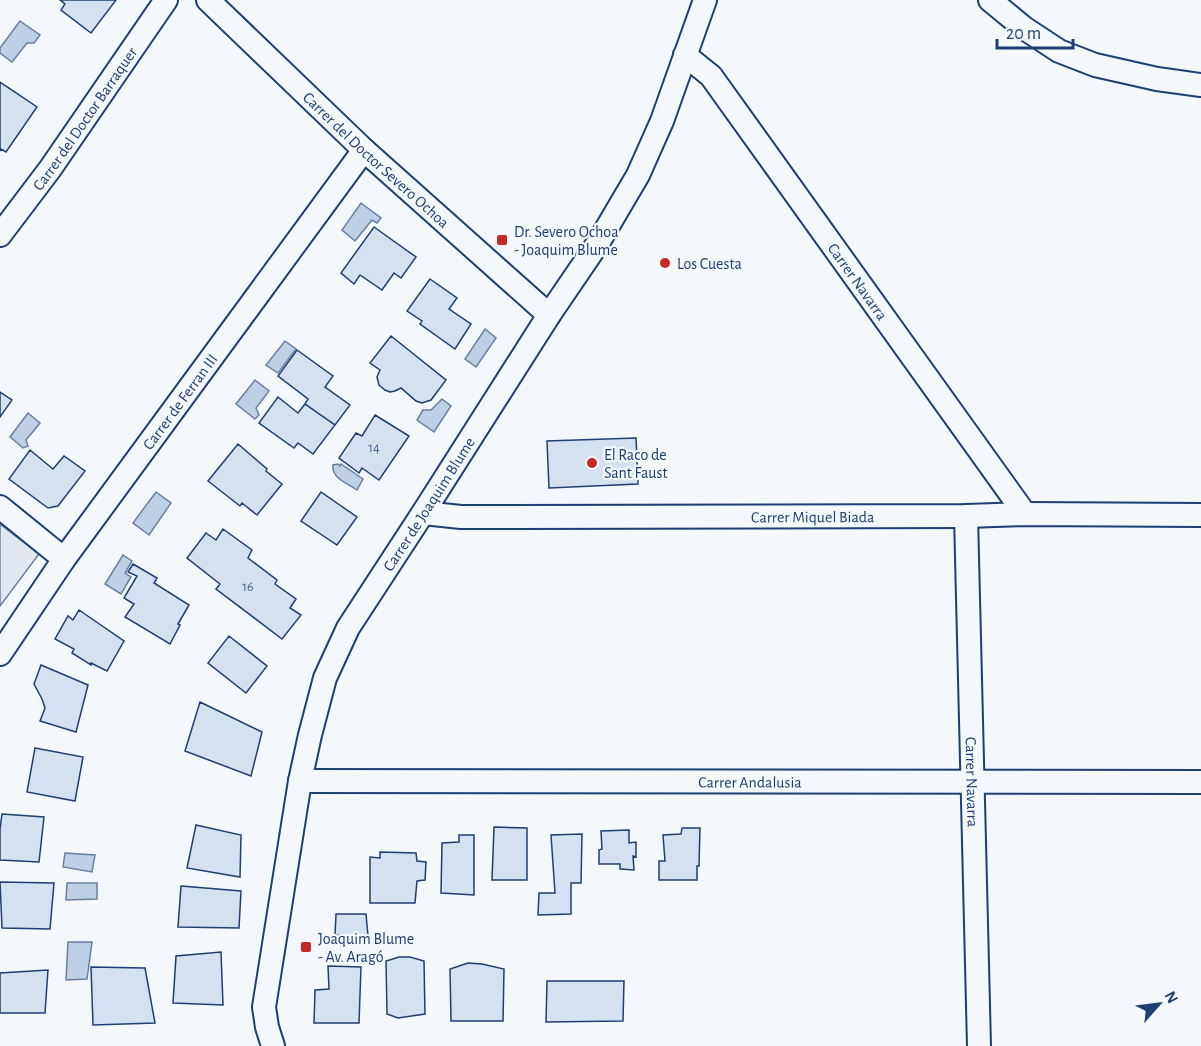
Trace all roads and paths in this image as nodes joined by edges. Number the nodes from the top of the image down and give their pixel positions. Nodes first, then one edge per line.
1 (166, 0) edge
2 (208, 0) edge
3 (705, 0) edge
4 (990, 0) edge
5 (685, 55) junction
6 (1201, 85) edge
7 (364, 150) junction
8 (0, 235) edge
9 (549, 315) junction
10 (0, 507) edge
11 (423, 513) junction
12 (1025, 514) junction
13 (1201, 515) edge
14 (966, 516) junction
15 (64, 560) junction
16 (0, 654) edge
17 (300, 781) junction
18 (973, 782) junction
19 (1201, 782) edge
20 (273, 1046) edge
21 (979, 1046) edge

1 - 8 street, Carrer del Doctor Barraquer
2 - 7 street, Carrer del Doctor Severo Ochoa
3 - 5 street, Carrer de Joaquim Blume
4 - 6 street
5 - 9 street, Carrer de Joaquim Blume
5 - 12 street, Carrer Navarra
7 - 9 street, Carrer del Doctor Severo Ochoa
7 - 15 street, Carrer de Ferran III
9 - 11 street, Carrer de Joaquim Blume
10 - 15 street
11 - 14 street, Carrer Miquel Biada
11 - 17 street, Carrer de Joaquim Blume
12 - 13 street, Carrer Miquel Biada
12 - 14 street, Carrer Miquel Biada
14 - 18 street, Carrer Navarra
15 - 16 street, Carrer de Ferran III
17 - 18 street, Carrer Andalusia
17 - 20 street, Carrer de Joaquim Blume
18 - 19 street, Carrer Andalusia
18 - 21 street, Carrer Navarra

